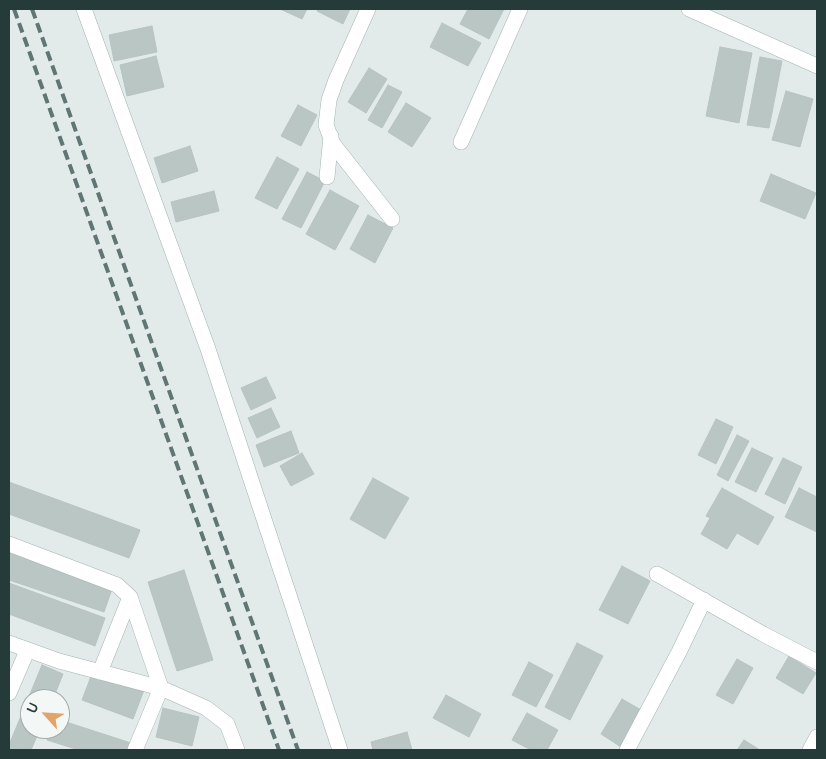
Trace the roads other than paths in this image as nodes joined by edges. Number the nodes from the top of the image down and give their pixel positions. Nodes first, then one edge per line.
1 (84, 9) edge
2 (369, 9) edge
3 (520, 9) edge
4 (689, 9) edge
5 (817, 66) edge
6 (461, 142) dead end
7 (327, 176) dead end
8 (392, 220) dead end
9 (9, 544) edge
10 (657, 574) dead end
11 (130, 597) junction
12 (704, 600) junction
13 (9, 643) edge
14 (27, 651) junction
15 (817, 662) edge
16 (100, 672) junction
17 (161, 688) junction
18 (9, 693) edge
19 (817, 737) edge
20 (135, 750) edge
21 (236, 750) edge
22 (340, 750) edge
23 (627, 750) edge
24 (810, 750) edge

1 - 22 street
2 - 7 street
2 - 8 street
3 - 6 street
4 - 5 street
9 - 11 street
10 - 12 street
11 - 16 street
11 - 17 street
12 - 15 street
12 - 23 street
13 - 14 street
14 - 16 street
14 - 18 street
16 - 17 street
17 - 20 street
17 - 21 street
19 - 24 street

